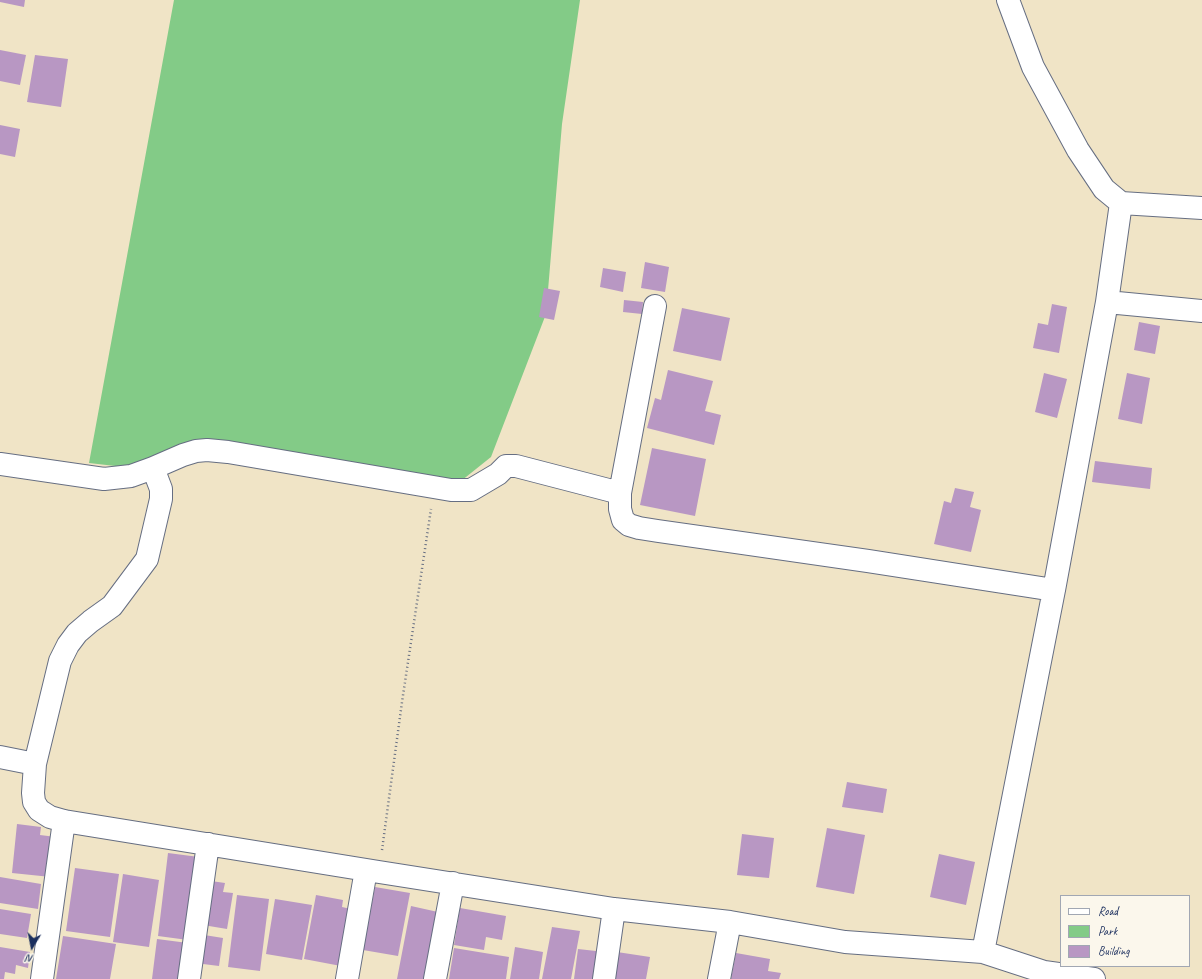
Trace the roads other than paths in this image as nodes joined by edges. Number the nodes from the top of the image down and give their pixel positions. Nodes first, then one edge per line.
1 (1008, 0) edge
2 (1121, 203) junction
3 (1202, 208) edge
4 (1107, 302) junction
5 (655, 306) dead end
6 (1202, 311) edge
7 (0, 464) edge
8 (153, 468) junction
9 (620, 493) junction
10 (1054, 590) junction
11 (0, 757) edge
12 (36, 764) junction
13 (64, 821) junction
14 (208, 844) junction
15 (372, 871) junction
16 (453, 883) junction
17 (614, 909) junction
18 (730, 922) junction
19 (983, 952) junction
20 (1068, 977) edge
21 (42, 979) edge
22 (189, 979) edge
23 (347, 979) edge
24 (435, 979) edge
25 (604, 979) edge
26 (719, 979) edge
27 (1094, 979) edge

1 - 2 street
2 - 3 street
2 - 4 street
4 - 6 street
4 - 10 street
5 - 9 street
7 - 8 street
8 - 9 street
8 - 12 street
9 - 10 street
10 - 19 street
11 - 12 street
12 - 13 street
13 - 14 street
13 - 21 street
14 - 15 street
14 - 22 street
15 - 16 street
15 - 23 street
16 - 17 street
16 - 24 street
17 - 18 street
17 - 25 street
18 - 19 street
18 - 26 street
19 - 20 street
20 - 27 street

